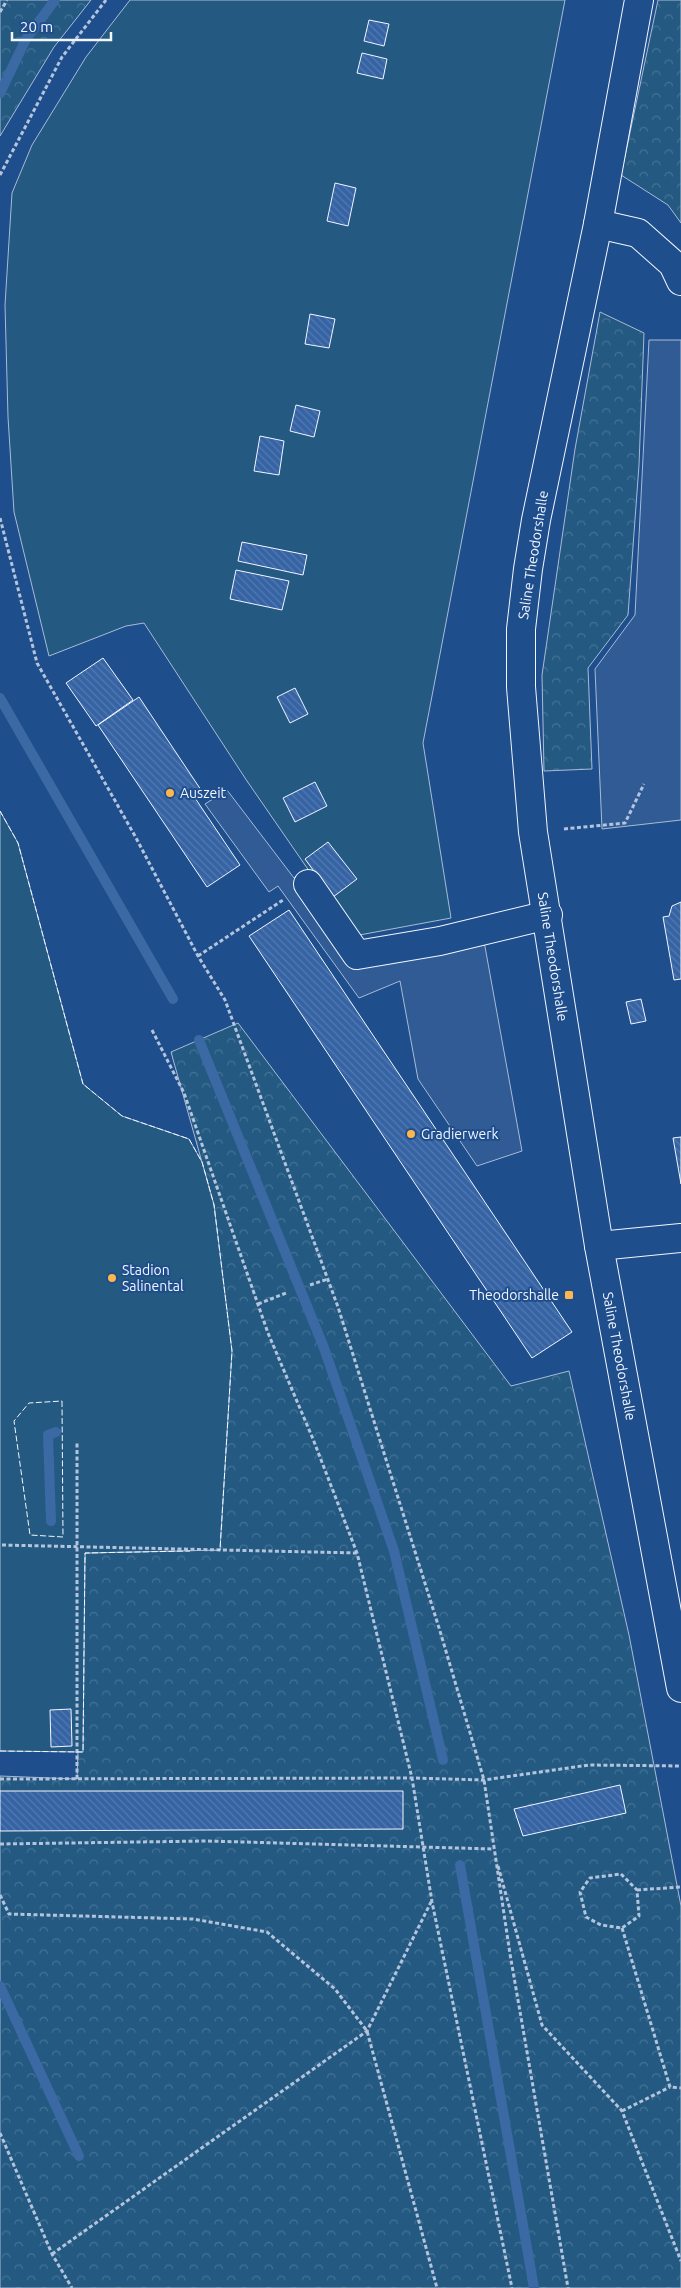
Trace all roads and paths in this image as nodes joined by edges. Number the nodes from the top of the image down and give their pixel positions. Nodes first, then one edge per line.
1 (7, 0) edge
2 (106, 0) edge
3 (639, 0) edge
4 (0, 12) edge
5 (0, 175) edge
6 (598, 224) junction
7 (677, 272) edge
8 (0, 518) edge
9 (644, 784) dead end
10 (533, 832) junction
11 (308, 884) joint
12 (548, 915) junction
13 (198, 956) junction
14 (152, 1030) dead end
15 (681, 1238) edge
16 (599, 1246) junction
17 (328, 1279) junction
18 (310, 1285) dead end
19 (286, 1293) dead end
20 (258, 1304) junction
21 (77, 1443) dead end
22 (2, 1546) dead end
23 (77, 1546) junction
24 (358, 1553) junction
25 (681, 1688) edge
26 (681, 1766) edge
27 (412, 1778) junction
28 (0, 1779) edge
29 (77, 1779) junction
30 (484, 1780) junction
31 (0, 1844) edge
32 (423, 1847) junction
33 (493, 1849) junction
34 (681, 1887) edge
35 (638, 1890) junction
36 (0, 1895) edge
37 (432, 1902) junction
38 (622, 1928) junction
39 (367, 2031) junction
40 (670, 2087) junction
41 (681, 2088) edge
42 (622, 2111) junction
43 (0, 2132) edge
44 (52, 2254) junction
45 (681, 2261) edge
46 (72, 2288) edge
47 (437, 2288) edge
48 (512, 2288) edge
49 (568, 2288) edge

1 - 4 path
2 - 5 path
3 - 6 main road, Saline Theodorshalle
6 - 7 main road
6 - 10 main road, Saline Theodorshalle
8 - 13 path
9 - 10 path
10 - 12 main road, Saline Theodorshalle
11 - 12 main road
11 - 13 path
12 - 16 main road, Saline Theodorshalle
13 - 17 path
14 - 20 path
15 - 16 main road
16 - 25 main road, Saline Theodorshalle
17 - 18 path
17 - 30 path
19 - 20 path
20 - 24 path
21 - 23 path
22 - 23 path
23 - 24 path
23 - 29 path
24 - 27 path
26 - 30 path
27 - 29 path
27 - 30 path
27 - 32 path
28 - 29 path
30 - 33 path
31 - 32 path
32 - 33 path
32 - 37 path
33 - 42 path
33 - 49 path
34 - 35 path
35 - 38 path
35 - 38 path
36 - 39 path
37 - 39 path
37 - 48 path
38 - 40 path
39 - 44 path
39 - 47 path
40 - 41 path
40 - 42 path
42 - 45 path
43 - 44 path
44 - 46 path

